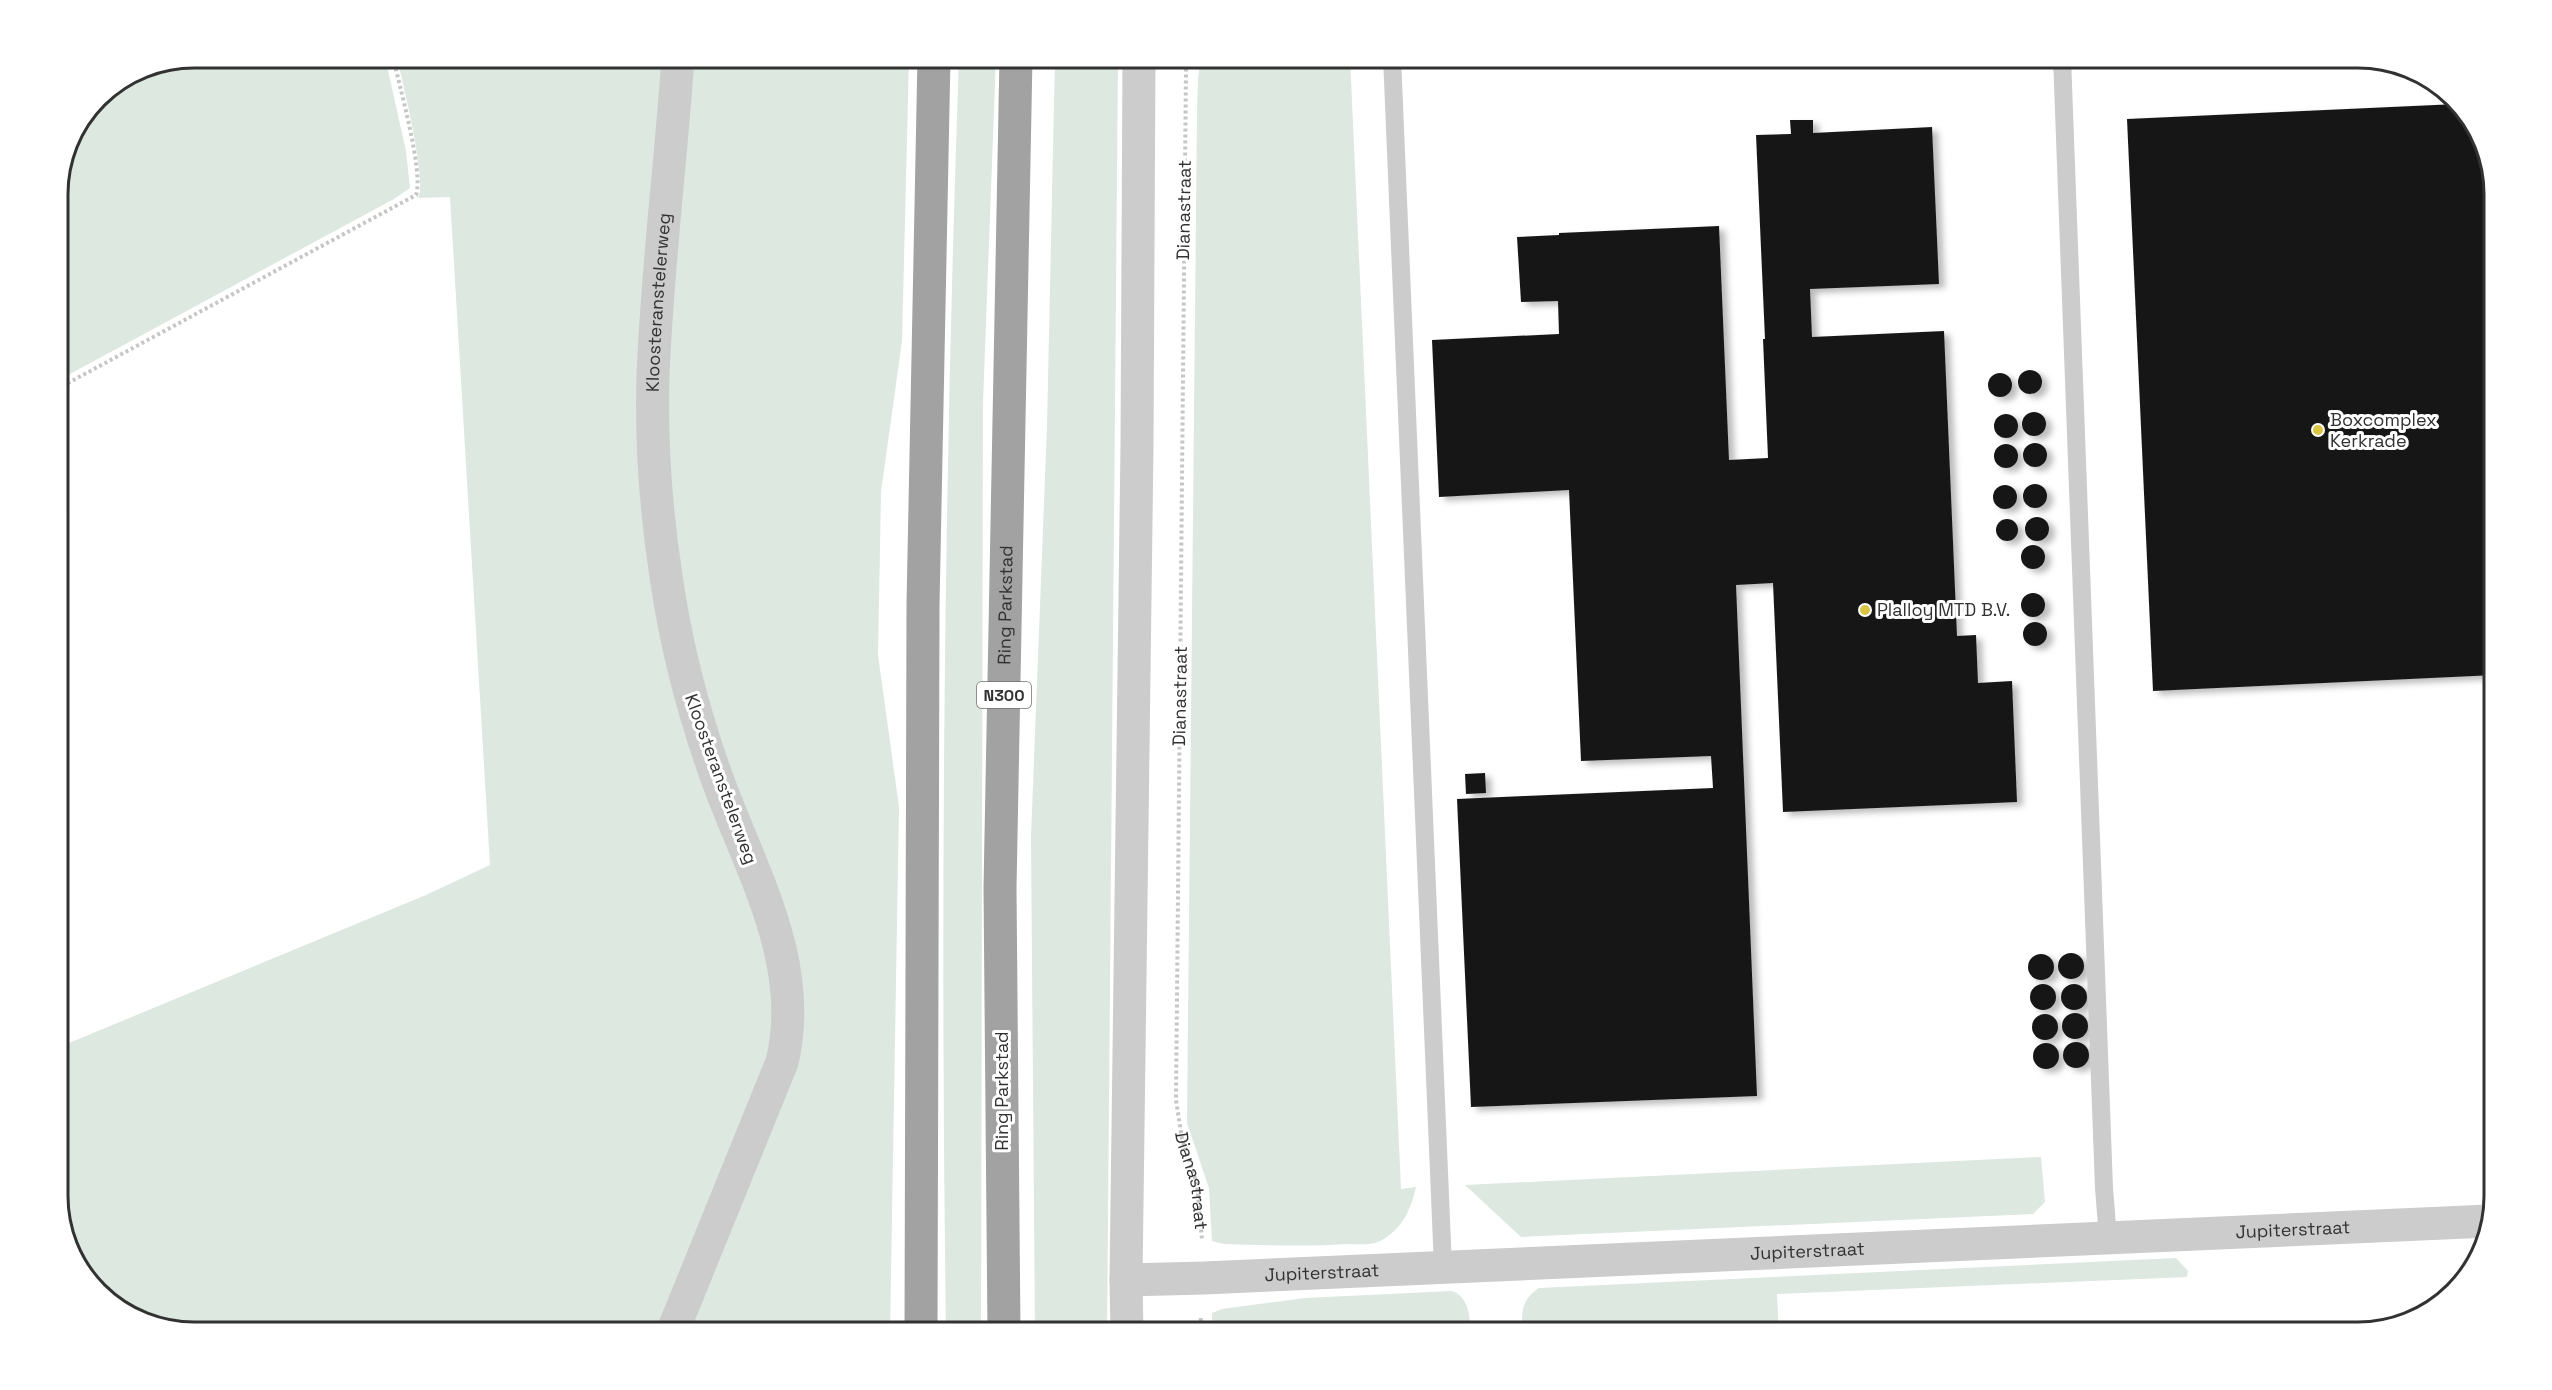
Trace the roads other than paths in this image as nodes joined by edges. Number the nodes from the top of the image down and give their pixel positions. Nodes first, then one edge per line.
1 (677, 68) edge
2 (934, 68) edge
3 (1016, 68) edge
4 (1139, 68) edge
5 (1392, 68) edge
6 (2062, 68) edge
7 (2481, 1221) edge
8 (2108, 1238) junction
9 (1443, 1267) junction
10 (1126, 1280) junction
11 (676, 1322) edge
12 (921, 1322) edge
13 (1004, 1322) edge
14 (1127, 1322) edge

1 - 11 street, Kloosteranstelerweg
2 - 12 highway
3 - 13 highway, Ring Parkstad / N300
4 - 10 street
5 - 9 lane
6 - 8 lane
7 - 8 street, Jupiterstraat
8 - 9 street, Jupiterstraat
9 - 10 street, Jupiterstraat
10 - 14 street

